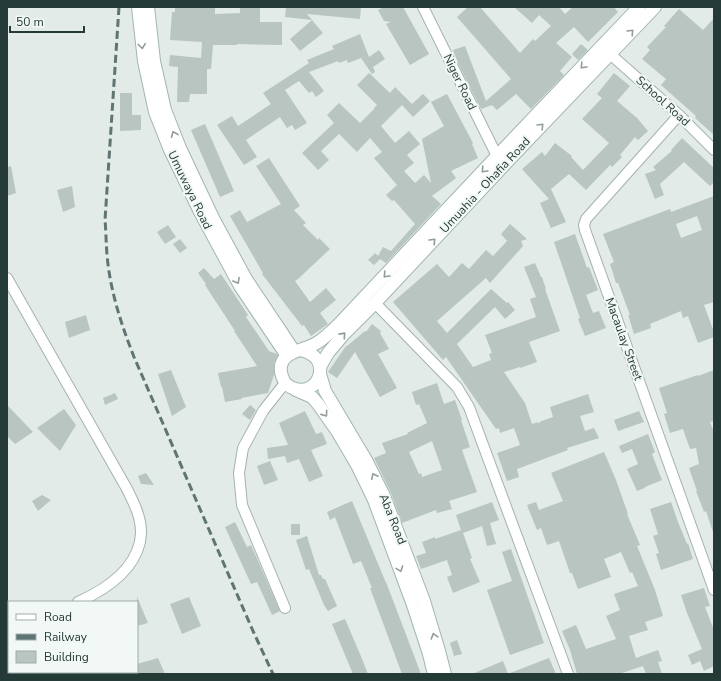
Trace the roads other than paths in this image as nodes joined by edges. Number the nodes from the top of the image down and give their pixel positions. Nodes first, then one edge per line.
1 (138, 7) edge
2 (148, 7) edge
3 (423, 7) edge
4 (639, 7) edge
5 (655, 7) edge
6 (610, 54) junction
7 (679, 114) junction
8 (714, 150) edge
9 (496, 156) junction
10 (7, 278) edge
11 (375, 303) junction
12 (294, 352) junction
13 (320, 370) junction
14 (285, 383) junction
15 (296, 390) junction
16 (714, 590) edge
17 (80, 601) edge
18 (286, 608) dead end
19 (434, 674) edge
20 (445, 674) edge
21 (568, 674) edge

1 -> 12 main road, Umuwaya Road
12 -> 2 main road, Umuwaya Road
3 - 9 street, Niger Road
4 -> 9 main road, Umuahia - Ohafia Road
6 -> 5 main road, Umuahia - Ohafia Road
6 - 7 street, School Road
11 -> 6 main road, Umuahia - Ohafia Road
7 - 8 street, School Road
7 - 16 street, Macaulay Street
9 -> 12 main road, Umuahia - Ohafia Road
10 - 17 street
13 -> 11 main road, Umuahia - Ohafia Road
11 - 21 street
12 - 13 main road
12 - 14 main road
13 - 15 main road
20 -> 13 main road, Aba Road
14 - 15 main road
14 - 18 street
15 -> 19 main road, Aba Road

